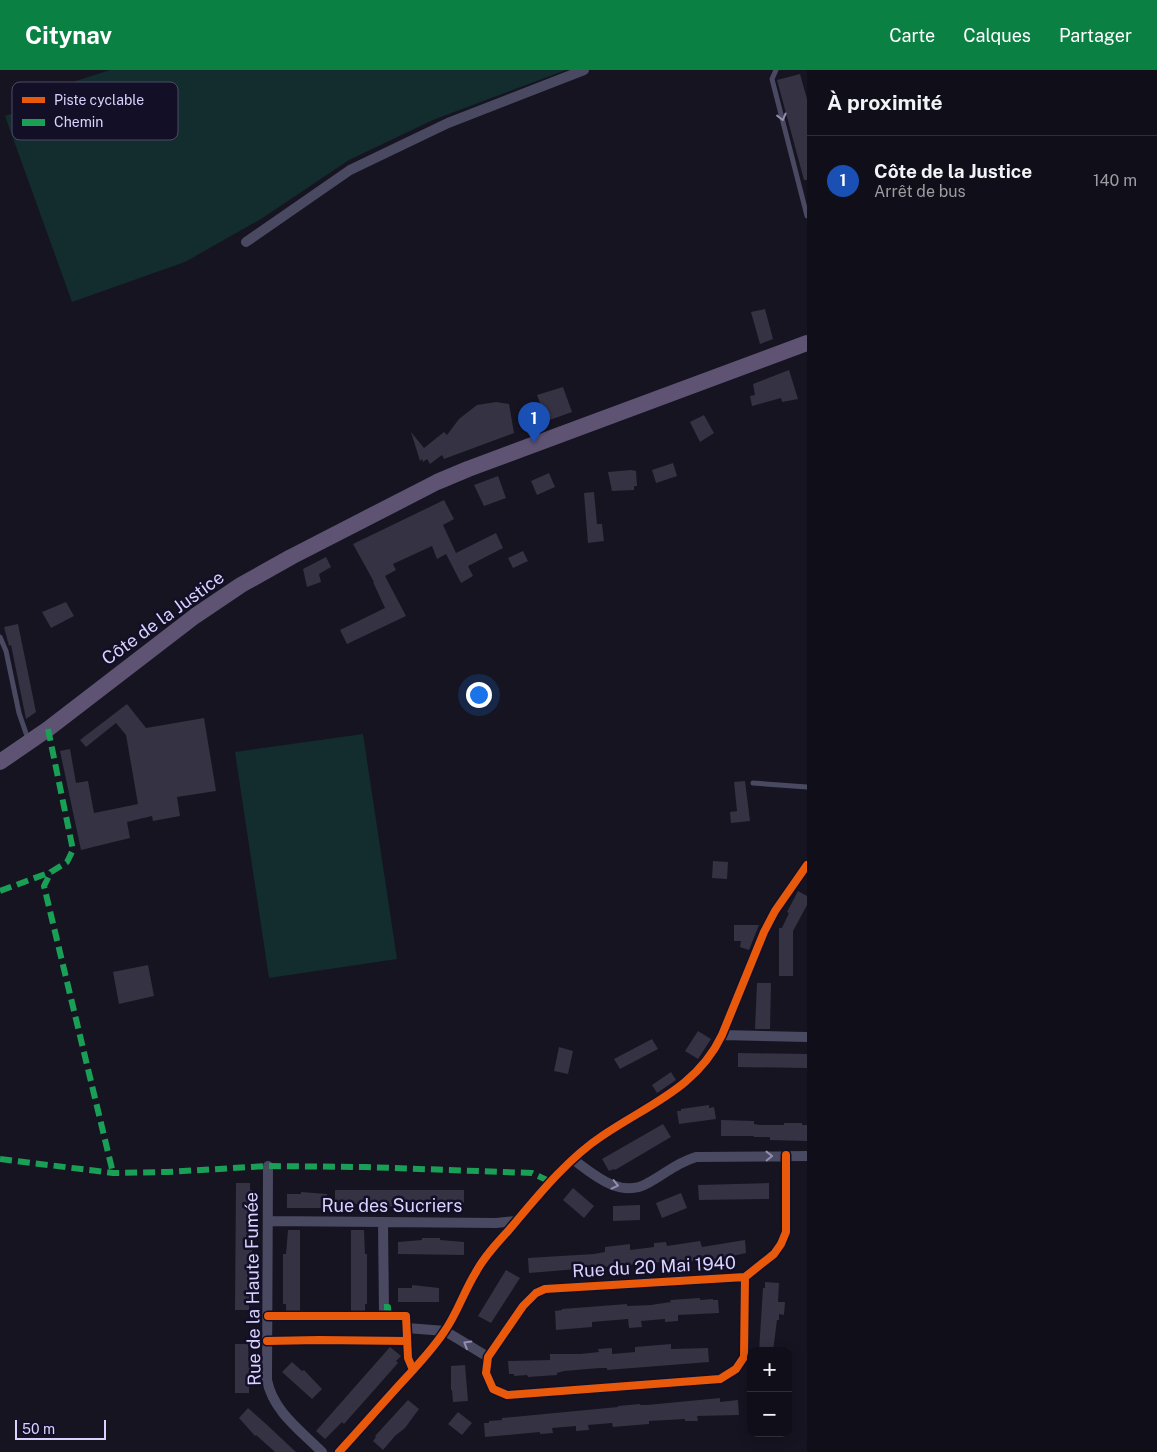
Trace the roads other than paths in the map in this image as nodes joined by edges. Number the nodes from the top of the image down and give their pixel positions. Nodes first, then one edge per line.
1 (584, 70) edge
2 (776, 70) edge
3 (807, 216) edge
4 (246, 242) dead end
5 (807, 343) edge
6 (0, 637) edge
7 (26, 744) junction
8 (0, 758) edge
9 (0, 762) edge
10 (753, 783) dead end
11 (807, 787) edge
12 (807, 865) edge
13 (722, 1035) junction
14 (807, 1037) edge
15 (786, 1155) junction
16 (807, 1156) edge
17 (574, 1160) junction
18 (268, 1166) dead end
19 (268, 1221) junction
20 (516, 1221) junction
21 (383, 1222) junction
22 (745, 1277) junction
23 (384, 1312) dead end
24 (407, 1328) dead end
25 (445, 1331) junction
26 (488, 1357) junction
27 (322, 1452) edge
28 (339, 1452) edge

1 - 4 street
2 -> 3 lane
5 - 7 main road, Côte de la Justice
6 - 7 lane
7 - 8 main road, Côte de la Justice
7 - 9 main road, Côte de la Justice
10 - 11 lane
12 - 13 street
13 - 14 street
13 - 17 street
15 - 16 street
17 -> 15 street
15 - 22 street, Rue du 20 Mai 1940
17 - 20 street
18 - 19 street, Rue de la Haute Fumée
19 - 21 street, Rue des Sucriers
19 - 27 street, Rue de la Haute Fumée
20 - 21 street, Rue des Sucriers
20 - 25 street
21 - 23 street
22 - 26 street, Rue du 20 Mai 1940
22 - 26 street
24 - 25 street
26 -> 25 street
25 - 28 street

